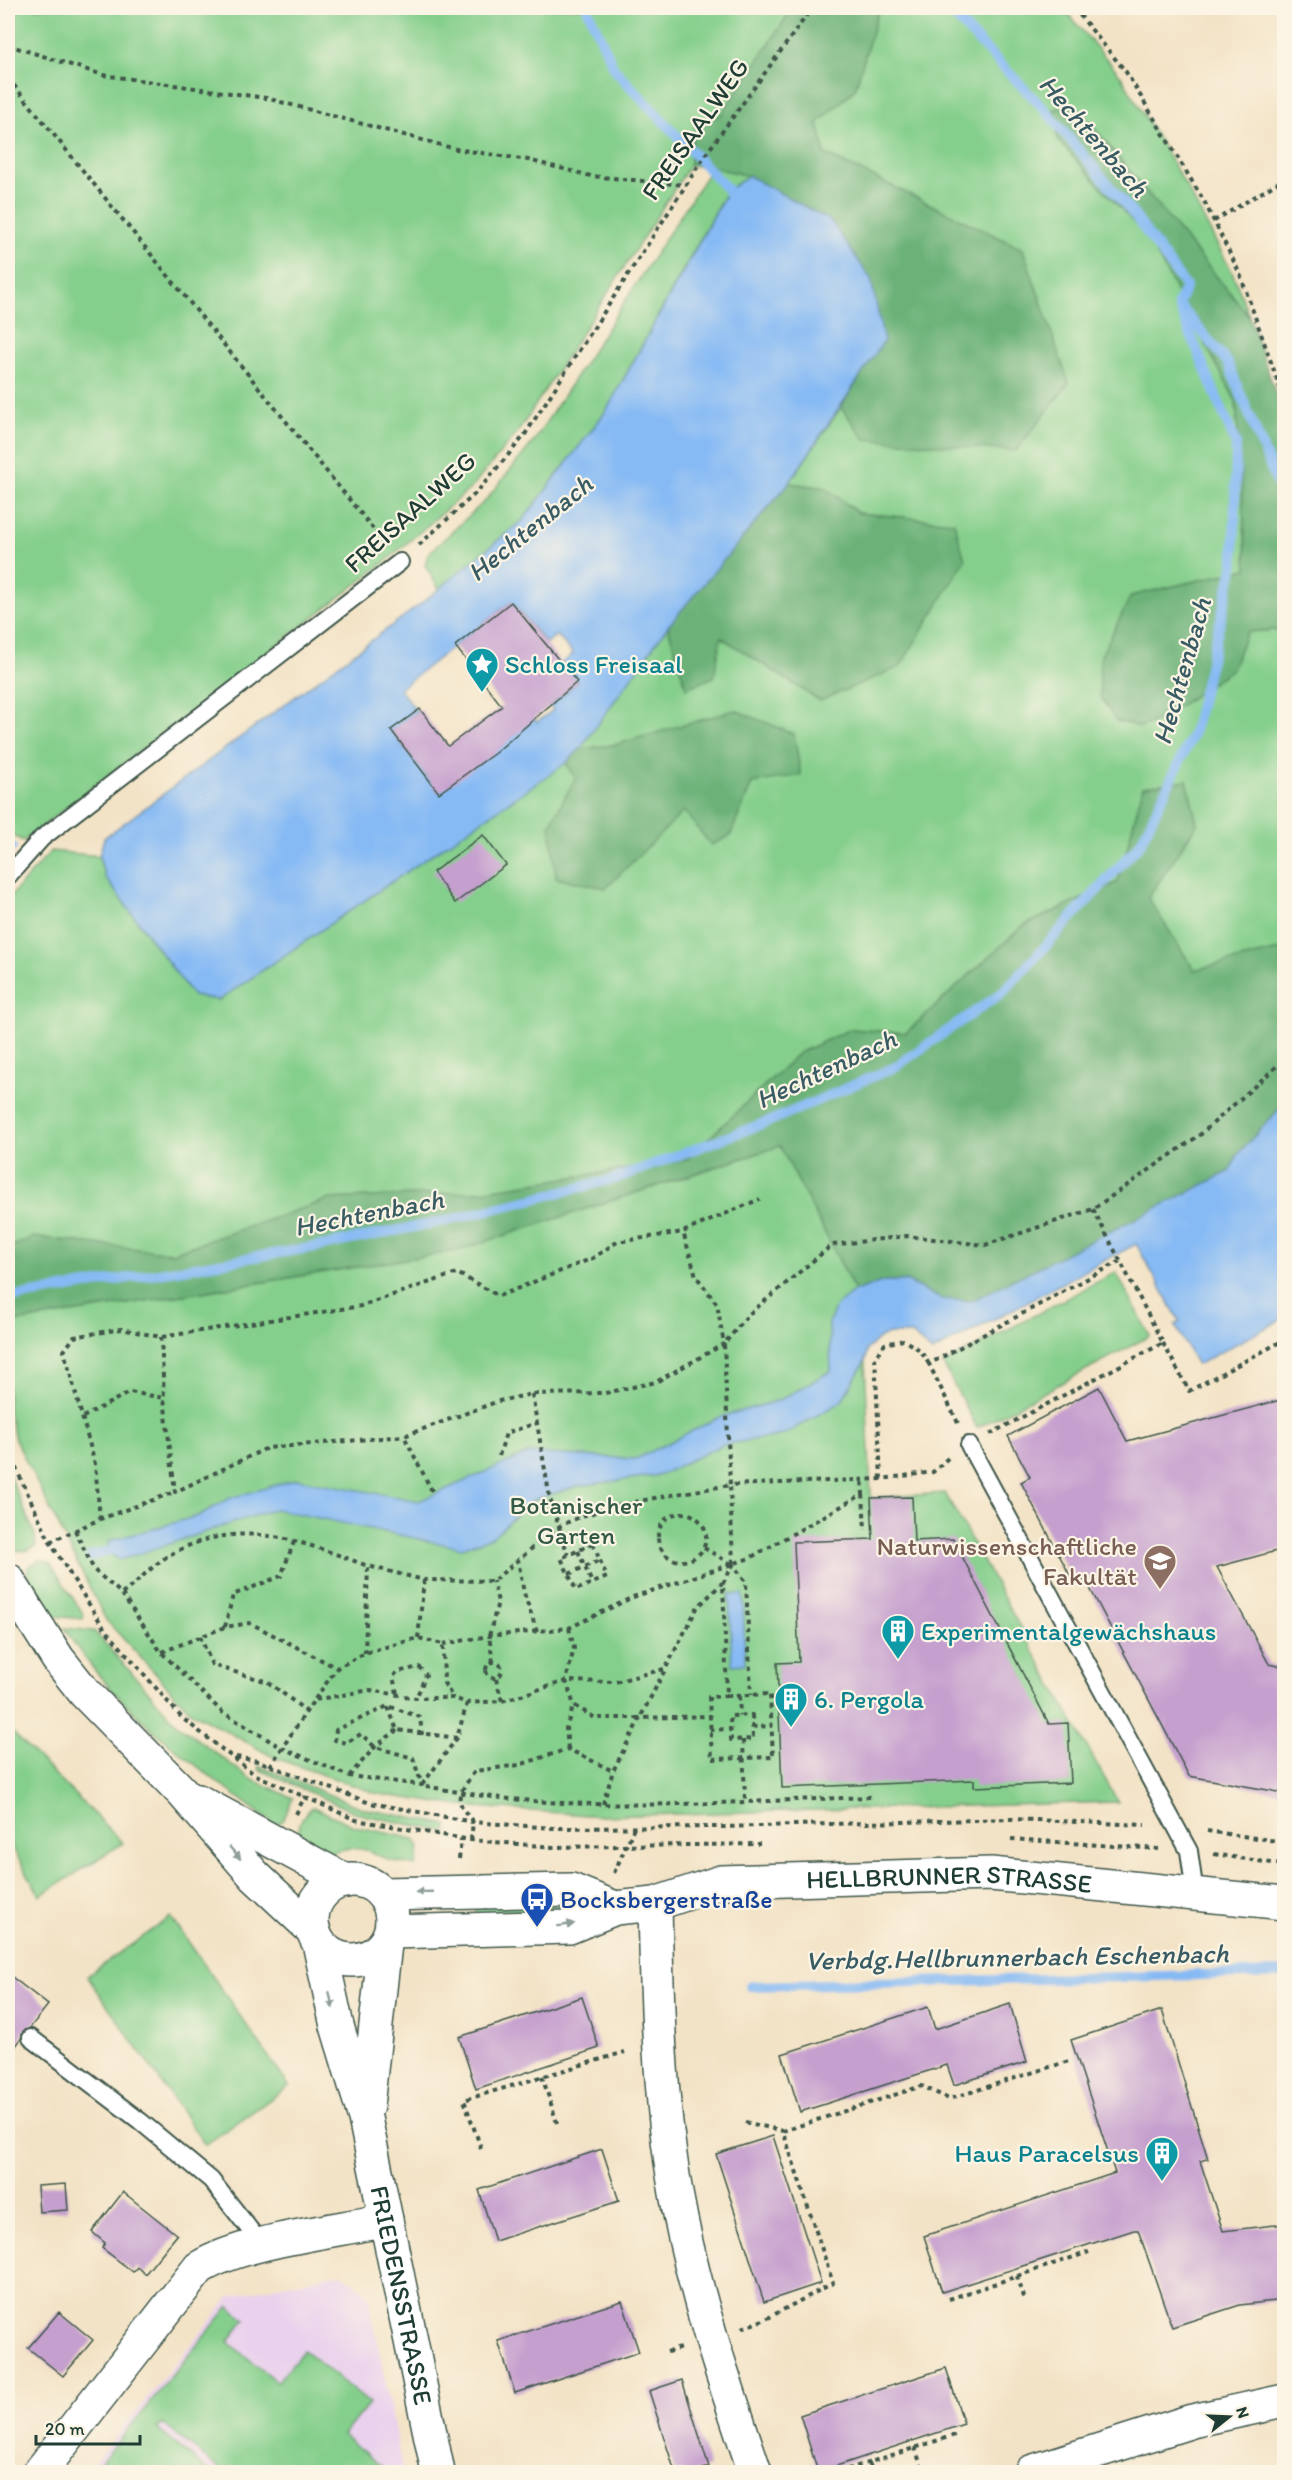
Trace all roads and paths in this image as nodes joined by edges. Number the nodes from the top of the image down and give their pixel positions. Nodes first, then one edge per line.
1 (813, 8) edge
2 (1074, 8) edge
3 (8, 45) edge
4 (8, 78) edge
5 (1284, 179) edge
6 (685, 185) junction
7 (1214, 221) junction
8 (1284, 399) edge
9 (400, 562) junction
10 (8, 876) edge
11 (1284, 1060) edge
12 (760, 1199) dead end
13 (1093, 1209) junction
14 (683, 1232) junction
15 (1120, 1261) junction
16 (161, 1337) junction
17 (1284, 1340) edge
18 (1163, 1342) junction
19 (724, 1344) junction
20 (929, 1364) junction
21 (532, 1394) junction
22 (164, 1398) junction
23 (83, 1417) junction
24 (537, 1424) junction
25 (404, 1436) junction
26 (969, 1445) junction
27 (8, 1451) edge
28 (952, 1454) dead end
29 (499, 1456) dead end
30 (862, 1479) junction
31 (881, 1479) junction
32 (730, 1485) junction
33 (432, 1491) dead end
34 (175, 1492) junction
35 (863, 1494) junction
36 (100, 1519) junction
37 (558, 1527) junction
38 (75, 1530) junction
39 (865, 1530) dead end
40 (294, 1539) junction
41 (50, 1542) junction
42 (704, 1548) junction
43 (578, 1550) junction
44 (568, 1555) junction
45 (518, 1560) junction
46 (600, 1560) junction
47 (733, 1565) junction
48 (368, 1566) junction
49 (585, 1567) junction
50 (569, 1574) junction
51 (8, 1580) edge
52 (424, 1580) junction
53 (493, 1581) junction
54 (592, 1583) junction
55 (723, 1583) junction
56 (122, 1594) junction
57 (225, 1627) junction
58 (569, 1628) junction
59 (537, 1632) junction
60 (200, 1636) junction
61 (489, 1636) junction
62 (418, 1638) junction
63 (443, 1644) junction
64 (161, 1652) junction
65 (365, 1653) junction
66 (493, 1662) junction
67 (337, 1668) junction
68 (664, 1669) junction
69 (496, 1678) junction
70 (566, 1681) junction
71 (397, 1694) junction
72 (751, 1695) junction
73 (727, 1696) junction
74 (739, 1696) junction
75 (416, 1698) junction
76 (453, 1698) junction
77 (314, 1700) junction
78 (502, 1701) junction
79 (467, 1703) junction
80 (574, 1705) junction
81 (388, 1706) junction
82 (306, 1711) junction
83 (710, 1716) junction
84 (740, 1716) junction
85 (640, 1718) junction
86 (772, 1726) junction
87 (753, 1727) junction
88 (730, 1729) junction
89 (397, 1730) junction
90 (710, 1730) junction
91 (422, 1735) junction
92 (457, 1738) junction
93 (743, 1740) junction
94 (375, 1747) junction
95 (282, 1748) junction
96 (568, 1749) junction
97 (236, 1757) junction
98 (743, 1758) junction
99 (270, 1766) junction
100 (613, 1771) junction
101 (349, 1776) junction
102 (422, 1785) junction
103 (183, 1793) junction
104 (460, 1793) junction
105 (874, 1797) dead end
106 (745, 1800) junction
107 (603, 1804) junction
108 (473, 1822) junction
109 (1175, 1827) junction
110 (1002, 1839) dead end
111 (471, 1840) junction
112 (1284, 1842) edge
113 (769, 1844) dead end
114 (1189, 1851) junction
115 (1284, 1865) edge
116 (346, 1881) junction
117 (382, 1894) junction
118 (1195, 1894) junction
119 (1284, 1903) edge
120 (655, 1904) junction
121 (615, 1908) junction
122 (316, 1937) junction
123 (388, 1938) junction
124 (31, 2038) dead end
125 (658, 2049) junction
126 (1069, 2061) dead end
127 (542, 2076) junction
128 (365, 2118) junction
129 (746, 2122) dead end
130 (556, 2123) dead end
131 (783, 2131) junction
132 (481, 2148) dead end
133 (386, 2220) junction
134 (262, 2245) junction
135 (1089, 2252) dead end
136 (1017, 2276) junction
137 (948, 2299) dead end
138 (1025, 2300) dead end
139 (710, 2340) junction
140 (1284, 2401) edge
141 (958, 2434) dead end
142 (915, 2447) junction
143 (870, 2463) junction
144 (40, 2472) edge
145 (438, 2472) edge
146 (755, 2472) edge
147 (839, 2472) edge
148 (873, 2472) edge
149 (923, 2472) edge
150 (1031, 2472) edge

1 - 6 path, FREISAALWEG
2 - 7 path
3 - 6 path
4 - 9 path
5 - 7 path
6 - 9 path, FREISAALWEG
7 - 8 path
9 - 10 lane, FREISAALWEG
11 - 13 path
12 - 14 path
13 - 15 path
13 - 19 path
14 - 16 path
14 - 19 path
15 - 18 path
15 - 20 path
16 - 22 path
16 - 23 path
17 - 18 path
18 - 26 path
19 - 21 path
19 - 32 path
20 - 26 path
20 - 31 path
21 - 24 path
21 - 25 path
22 - 23 path
22 - 34 path
23 - 36 path
24 - 29 path
24 - 37 path
25 - 33 path
25 - 34 path
26 - 109 lane
27 - 41 path
28 - 31 path
30 - 31 path
30 - 32 path
30 - 35 path
32 - 37 path
32 - 47 path
34 - 36 path
35 - 39 path
35 - 47 path
36 - 38 path
37 - 44 path
37 - 45 path
38 - 41 path
38 - 56 path
40 - 48 path
40 - 56 path
40 - 57 path
41 - 97 path
42 - 42 path
42 - 47 path
43 - 44 path
43 - 46 path
43 - 49 path
44 - 50 path
45 - 53 path
45 - 59 path
46 - 49 path
46 - 54 path
47 - 55 path
47 - 58 path
47 - 72 path
48 - 52 path
48 - 65 path
49 - 50 path
49 - 54 path
50 - 54 path
51 - 103 street
52 - 53 path
52 - 62 path
53 - 61 path
55 - 68 path
55 - 73 path
56 - 64 path
57 - 60 path
57 - 67 path
58 - 59 path
58 - 70 path
59 - 61 path
60 - 64 path
60 - 82 path
61 - 63 path
61 - 66 path
62 - 63 path
62 - 65 path
63 - 76 path
64 - 95 path
65 - 67 path
66 - 69 path
66 - 69 path
67 - 77 path
68 - 70 path
68 - 85 path
69 - 78 path
70 - 78 path
70 - 80 path
71 - 75 path
71 - 75 path
71 - 77 path
72 - 74 path
72 - 86 path
73 - 74 path
73 - 83 path
74 - 84 path
75 - 76 path
76 - 79 path
77 - 82 path
78 - 79 path
79 - 92 path
80 - 85 path
80 - 96 path
81 - 89 path
81 - 91 path
81 - 94 path
82 - 95 path
83 - 85 path
83 - 90 path
84 - 87 path
84 - 88 path
85 - 100 path
86 - 87 path
86 - 98 path
87 - 93 path
88 - 90 path
88 - 93 path
89 - 91 path
89 - 94 path
90 - 98 path
91 - 92 path
92 - 102 path
93 - 98 path
94 - 101 path
94 - 102 path
95 - 99 path
95 - 101 path
96 - 100 path
96 - 104 path
97 - 99 path
97 - 111 path
98 - 106 path
99 - 108 path
100 - 107 path
101 - 102 path
102 - 104 path
103 - 116 street
103 -> 122 street
104 - 107 path
104 - 108 path
105 - 106 path
106 - 107 path
108 - 109 path
108 - 111 path
109 - 112 path
109 - 114 lane
110 - 114 path
111 - 113 path
114 - 115 path
114 - 118 lane
116 - 117 street
116 - 122 street
121 -> 117 street, HELLBRUNNER STRASSE
117 - 123 street
118 - 119 street, HELLBRUNNER STRASSE
118 - 120 street, HELLBRUNNER STRASSE
120 - 121 street, HELLBRUNNER STRASSE
120 - 125 street
123 -> 121 street, HELLBRUNNER STRASSE
122 - 123 street
122 -> 128 street, FRIEDENSSTRASSE
123 - 128 street, FRIEDENSSTRASSE
124 - 134 lane
125 - 127 path
125 - 139 street
126 - 131 path
127 - 130 path
127 - 132 path
128 - 133 street, FRIEDENSSTRASSE
129 - 131 path
131 - 139 path
133 - 134 street
133 - 145 street, FRIEDENSSTRASSE
134 - 144 street
135 - 136 path
136 - 137 path
136 - 138 path
139 - 146 street
140 - 150 street
141 - 142 path
142 - 143 path
142 - 149 path
143 - 147 path
143 - 148 path

